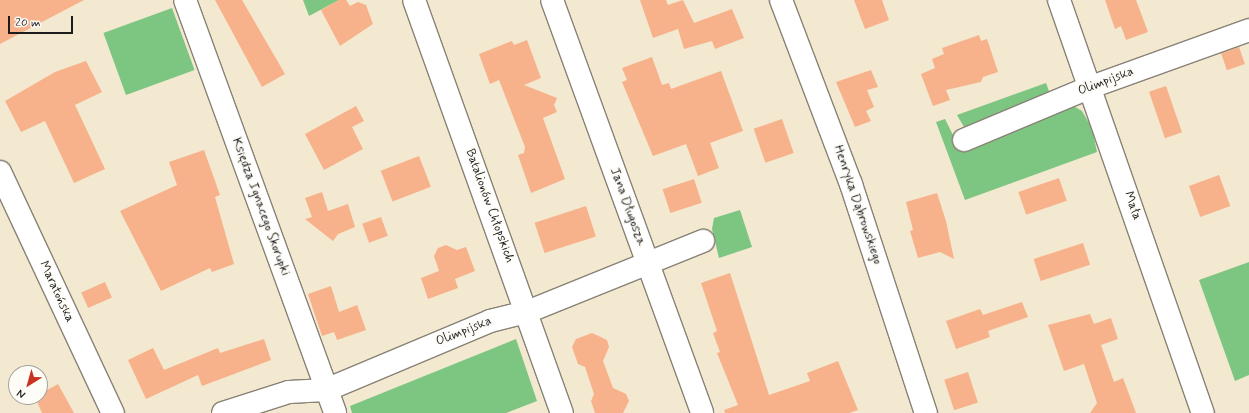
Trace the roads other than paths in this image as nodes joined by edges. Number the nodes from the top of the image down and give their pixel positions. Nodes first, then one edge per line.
1 (185, 0) edge
2 (414, 0) edge
3 (552, 0) edge
4 (781, 0) edge
5 (1059, 0) edge
6 (1249, 30) edge
7 (1091, 87) junction
8 (964, 140) dead end
9 (0, 172) edge
10 (703, 241) dead end
11 (648, 265) junction
12 (527, 312) junction
13 (326, 390) junction
14 (113, 413) edge
15 (223, 413) edge
16 (335, 413) edge
17 (562, 413) edge
18 (702, 413) edge
19 (926, 413) edge
20 (1203, 413) edge

1 - 13 street, Księdza Ignacego Skorupki
2 - 12 street, Batalionów Chłopskich
3 - 11 street, Jana Długosza
4 - 19 street, Henryka Dąbrowskiego
5 - 7 street, Mała
6 - 7 street, Olimpijska
7 - 8 street, Olimpijska
7 - 20 street, Mała
9 - 14 street, Maratońska
10 - 11 street, Olimpijska
11 - 12 street, Olimpijska
11 - 18 street, Jana Długosza
12 - 13 street, Olimpijska
12 - 17 street, Batalionów Chłopskich
13 - 15 street, Olimpijska
13 - 16 street, Księdza Ignacego Skorupki

